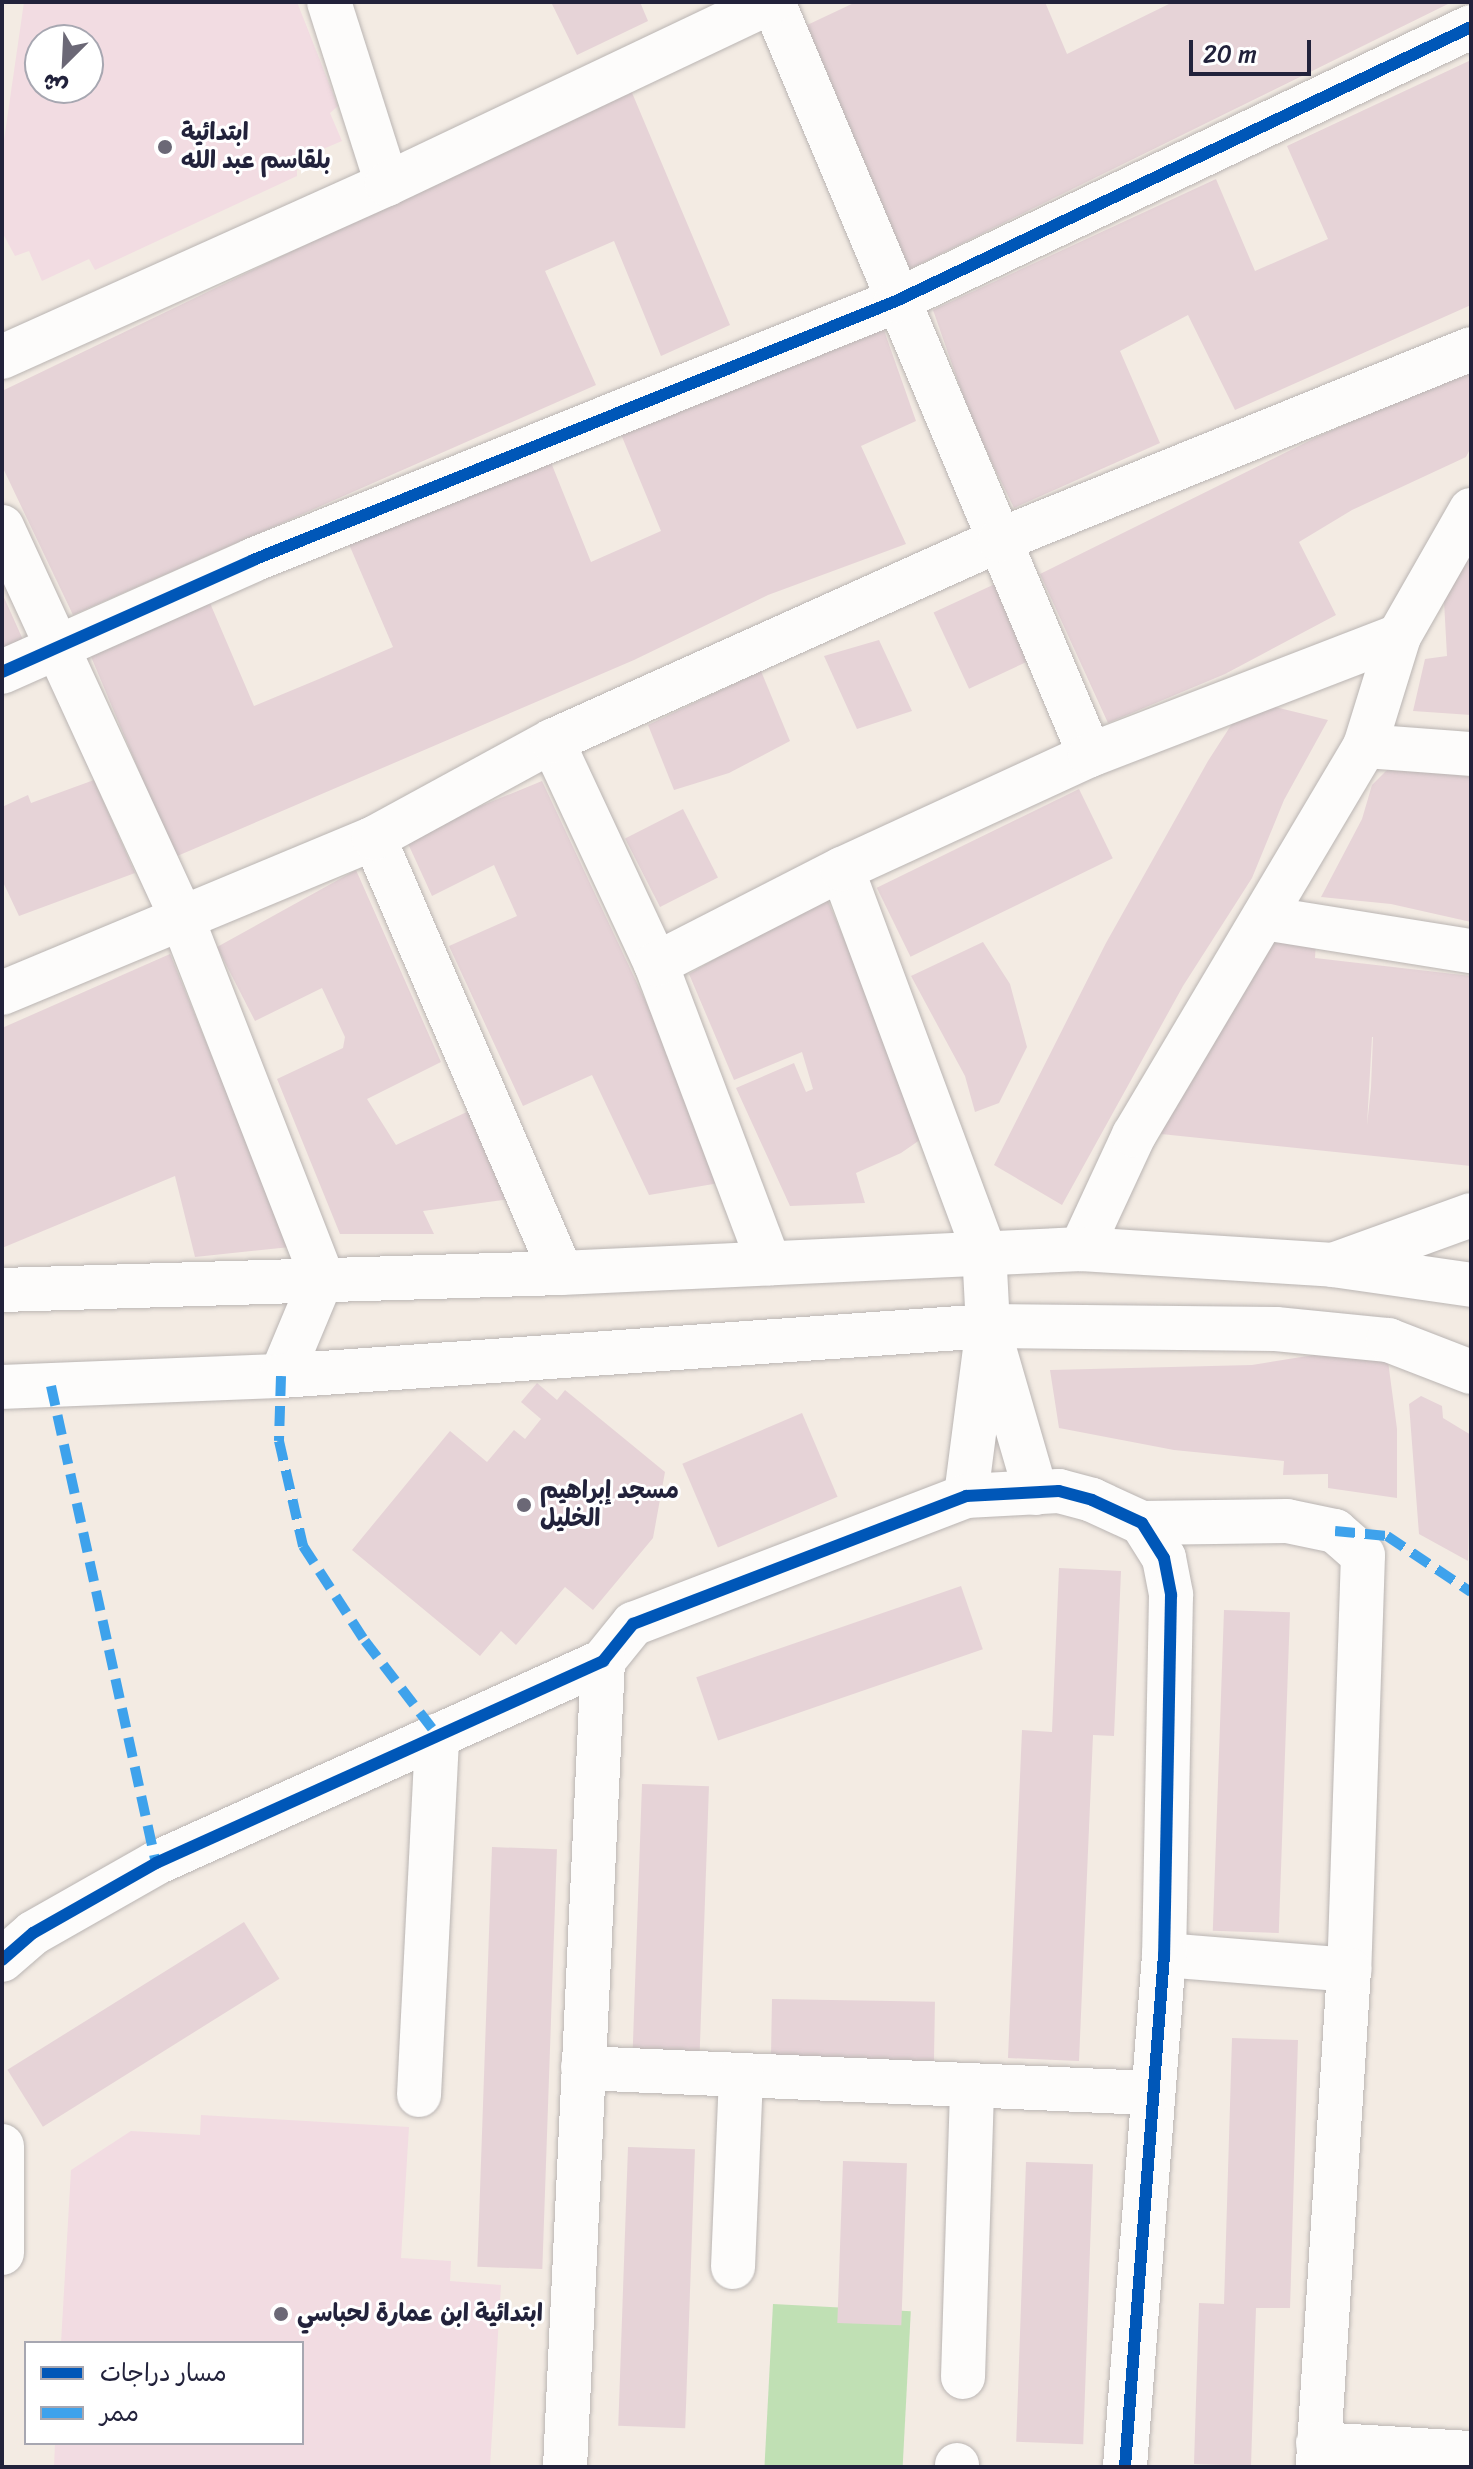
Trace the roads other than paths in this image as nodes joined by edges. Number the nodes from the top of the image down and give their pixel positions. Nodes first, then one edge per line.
1 (329, 2) edge
2 (772, 2) edge
3 (1471, 27) edge
4 (387, 184) junction
5 (896, 301) junction
6 (1471, 349) edge
7 (2, 357) edge
8 (1471, 512) edge
9 (2, 527) edge
10 (1000, 540) junction
11 (1399, 636) junction
12 (55, 647) junction
13 (2, 672) edge
14 (552, 741) junction
15 (1365, 746) junction
16 (1471, 754) edge
17 (1090, 755) junction
18 (374, 838) junction
19 (842, 869) junction
20 (182, 918) junction
21 (1264, 918) junction
22 (1471, 951) edge
23 (656, 964) junction
24 (2, 993) edge
25 (1471, 1215) edge
26 (1081, 1249) junction
27 (984, 1250) junction
28 (769, 1263) junction
29 (1333, 1265) junction
30 (561, 1273) junction
31 (322, 1278) junction
32 (1466, 1283) edge
33 (2, 1290) edge
34 (988, 1326) junction
35 (1471, 1372) edge
36 (281, 1376) junction
37 (2, 1387) edge
38 (1036, 1493) junction
39 (966, 1496) junction
40 (1142, 1523) junction
41 (603, 1661) junction
42 (437, 1735) junction
43 (1164, 1955) junction
44 (2, 1960) edge
45 (1349, 1970) junction
46 (583, 2068) junction
47 (741, 2075) junction
48 (972, 2085) junction
49 (1149, 2093) junction
50 (419, 2095) dead end
51 (2, 2146) edge
52 (2, 2253) edge
53 (733, 2267) dead end
54 (963, 2377) dead end
55 (1471, 2453) edge
56 (1318, 2455) edge
57 (565, 2467) edge
58 (1125, 2467) edge

1 - 4 street
2 - 4 street
2 - 5 street
3 - 5 street
4 - 7 street
5 - 10 street
5 - 12 street
6 - 10 street
8 - 11 street
9 - 12 street
10 - 14 street
10 - 17 street
11 - 15 street
11 - 17 street
12 - 13 street
12 - 20 street
14 - 18 street
14 - 23 street
15 - 16 street
15 - 21 street
17 - 19 street
18 - 20 street
18 - 30 street
19 - 23 street
19 - 27 street
20 - 24 street
20 - 31 street
21 - 22 street
21 - 26 street
23 - 28 street
25 - 29 street
26 - 27 street
26 - 29 street
27 - 28 street
27 - 34 street
28 - 30 street
29 - 32 street
30 - 31 street
31 - 33 street
31 - 36 street
34 - 35 street
34 - 36 street
34 - 38 street
34 - 39 street
36 - 37 street
38 - 39 street
38 - 40 street
39 - 41 street
40 - 43 street
40 - 45 street
41 - 42 street
41 - 46 street
42 - 44 street
42 - 50 street
43 - 45 street
43 - 49 street
45 - 56 street
46 - 47 street
46 - 57 street
47 - 48 street
47 - 53 street
48 - 49 street
48 - 54 street
49 - 58 street
51 - 52 street
55 - 56 street

